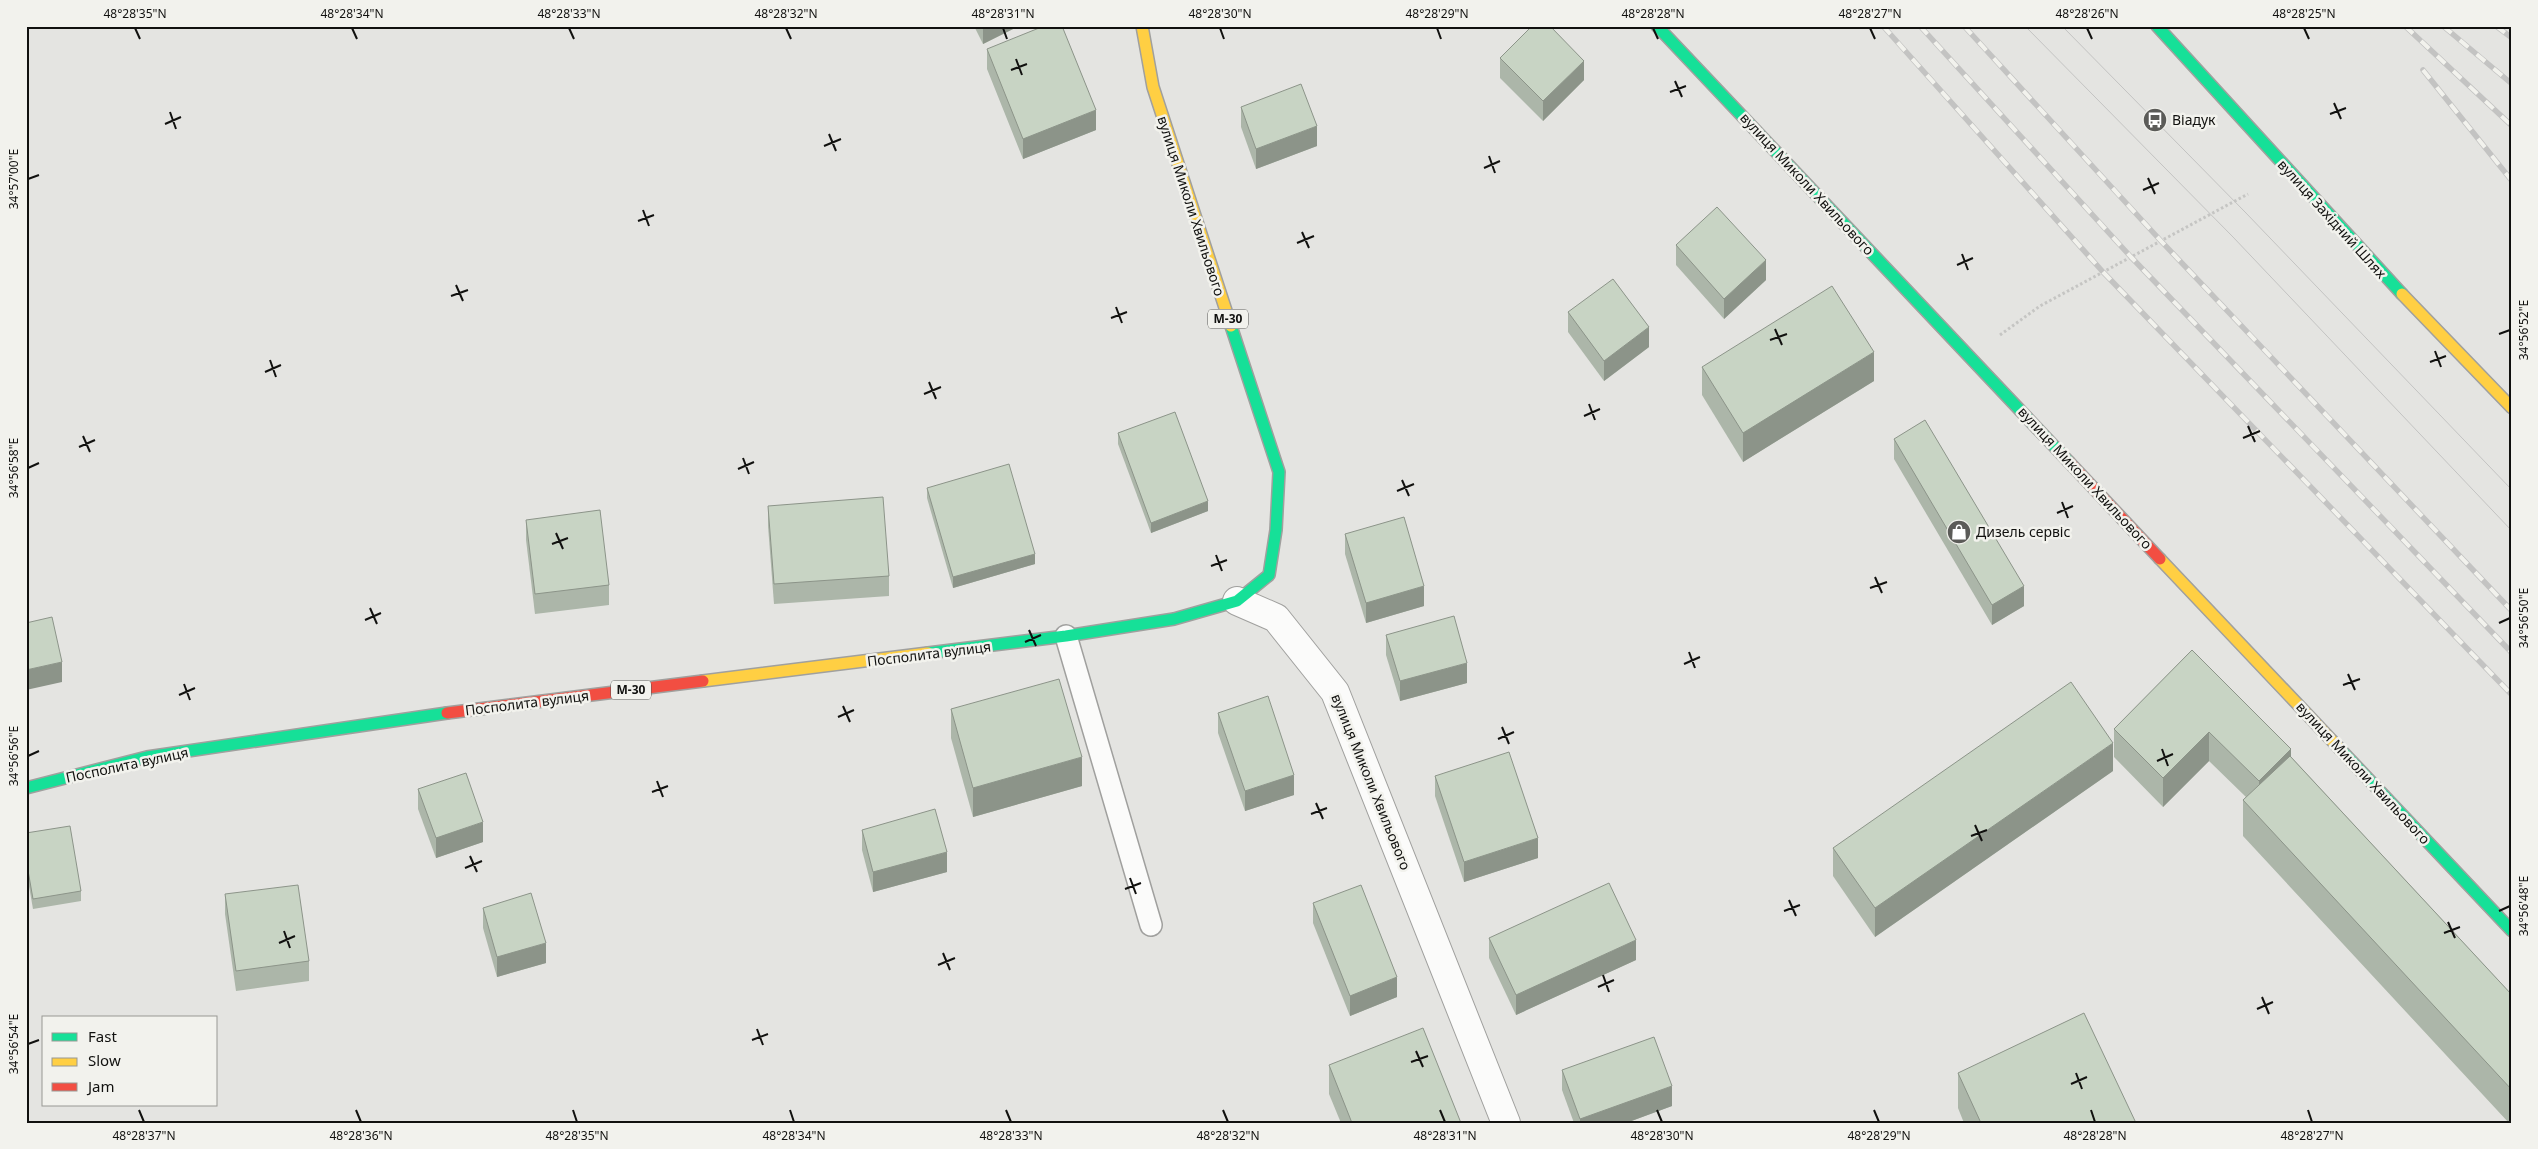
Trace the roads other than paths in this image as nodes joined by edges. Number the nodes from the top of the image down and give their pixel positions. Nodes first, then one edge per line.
1 (1142, 26) edge
2 (1657, 26) edge
3 (2157, 26) edge
4 (2512, 408) edge
5 (1237, 601) junction
6 (1066, 636) junction
7 (26, 788) edge
8 (1152, 925) dead end
9 (2512, 931) edge
10 (1506, 1123) edge

1 - 5 main road, вулиця Миколи Хвильового / М-30
2 - 9 main road, вулиця Миколи Хвильового
3 - 4 main road, вулиця Західний Шлях
5 - 6 main road, Посполита вулиця / М-30
5 - 10 street, вулиця Миколи Хвильового
6 - 7 main road, Посполита вулиця / М-30
6 - 8 lane

